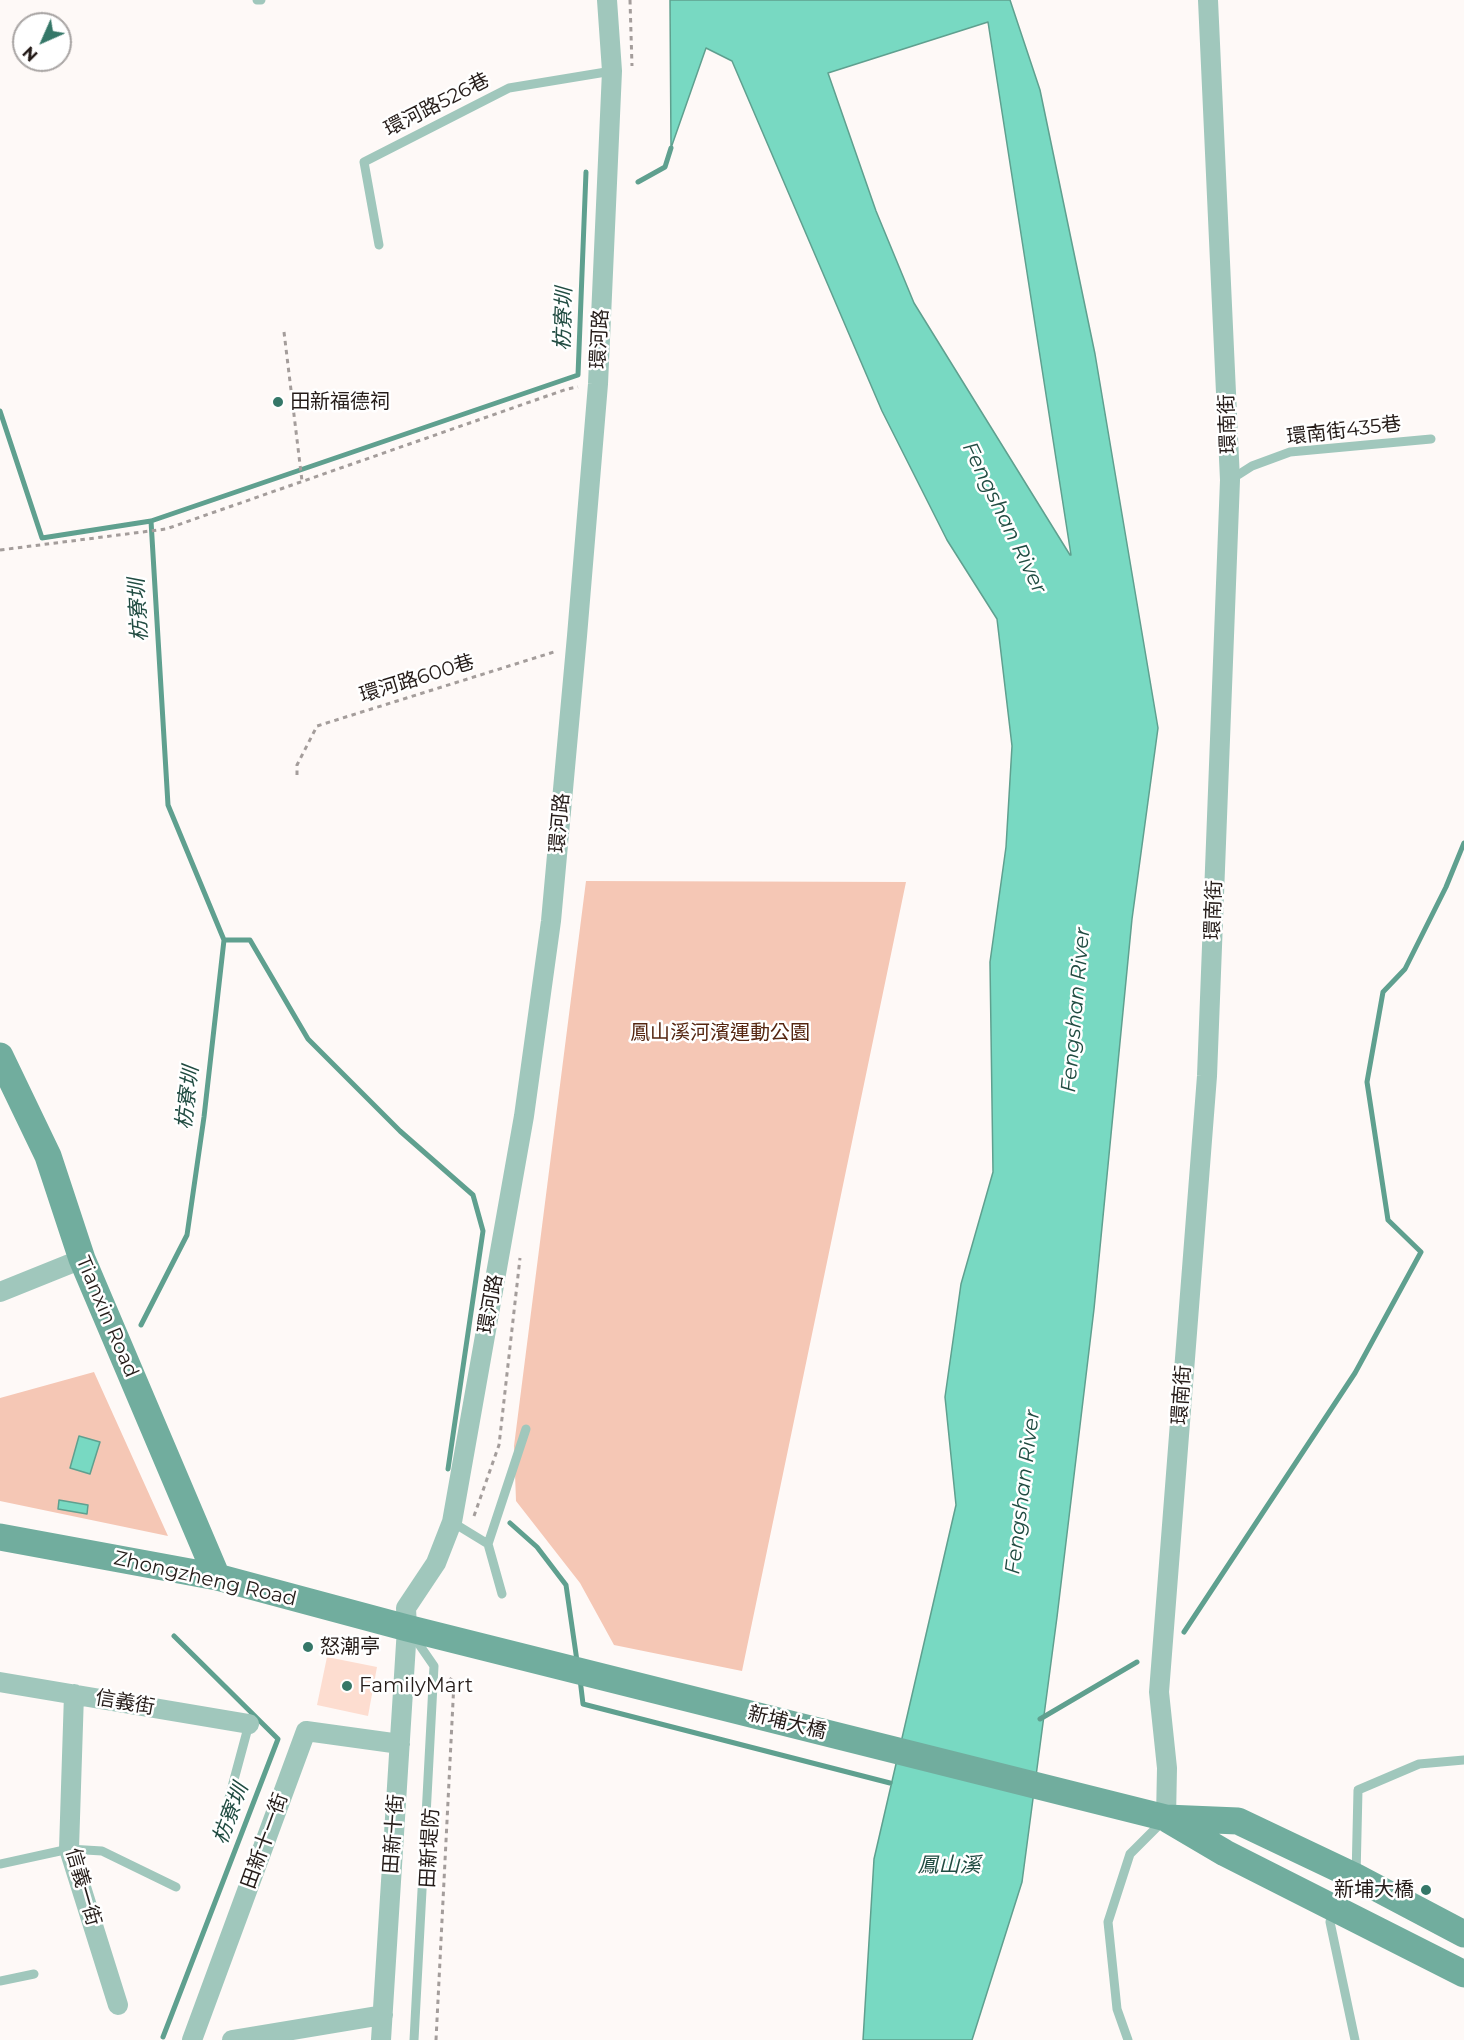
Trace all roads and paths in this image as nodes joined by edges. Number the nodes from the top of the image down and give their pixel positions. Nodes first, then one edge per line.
1 (607, 0) edge
2 (1208, 0) edge
3 (612, 71) junction
4 (379, 245) dead end
5 (284, 332) dead end
6 (598, 384) junction
7 (1431, 439) dead end
8 (302, 480) junction
9 (1230, 480) junction
10 (0, 550) edge
11 (576, 645) junction
12 (297, 775) dead end
13 (0, 1056) edge
14 (82, 1259) junction
15 (0, 1292) edge
16 (526, 1429) dead end
17 (452, 1522) junction
18 (0, 1537) edge
19 (488, 1544) junction
20 (217, 1577) junction
21 (502, 1594) dead end
22 (407, 1628) junction
23 (434, 1666) junction
24 (0, 1682) edge
25 (74, 1694) junction
26 (249, 1724) joint
27 (400, 1744) junction
28 (1464, 1760) edge
29 (1166, 1818) junction
30 (222, 1824) dead end
31 (69, 1849) junction
32 (0, 1864) edge
33 (1356, 1877) junction
34 (176, 1887) dead end
35 (1333, 1907) junction
36 (1464, 1934) edge
37 (34, 1974) dead end
38 (1464, 1974) edge
39 (0, 1981) edge
40 (118, 2005) dead end
41 (383, 2015) junction
42 (192, 2040) edge
43 (232, 2040) edge
44 (381, 2040) edge
45 (414, 2040) edge
46 (436, 2040) edge
47 (1128, 2040) edge
48 (1355, 2040) edge

1 - 3 street, 環河路
2 - 9 street, 環南街
3 - 4 lane, 環河路526巷
3 - 6 street, 環河路
5 - 8 path
6 - 8 path
6 - 11 street, 環河路
7 - 9 lane, 環南街435巷
8 - 10 path
9 - 29 street, 環南街
11 - 12 path, 環河路600巷
11 - 17 street, 環河路
13 - 14 main road, Tianxin Road
14 - 15 street
14 - 20 main road, Tianxin Road
16 - 19 lane
17 - 19 lane
17 - 22 street, 環河路
18 - 20 main road, Zhongzheng Road
19 - 21 lane
20 - 22 main road, Zhongzheng Road
22 - 23 lane
22 - 27 street, 田新十街
22 - 29 main road, 新埔大橋
23 - 45 lane
23 - 46 path, 田新堤防
24 - 25 street, 信義街
25 - 26 street, 信義街
25 - 31 street, 信義一街
26 - 30 lane
27 - 41 street, 田新十街
27 - 42 street, 田新十一街
28 - 33 lane
29 - 33 main road
29 - 35 main road
29 - 47 lane
31 - 32 lane
31 - 34 lane
31 - 40 street, 信義一街
33 - 35 lane
33 - 36 main road
35 - 38 main road
35 - 48 lane
37 - 39 lane
41 - 43 street
41 - 44 street, 田新十街

